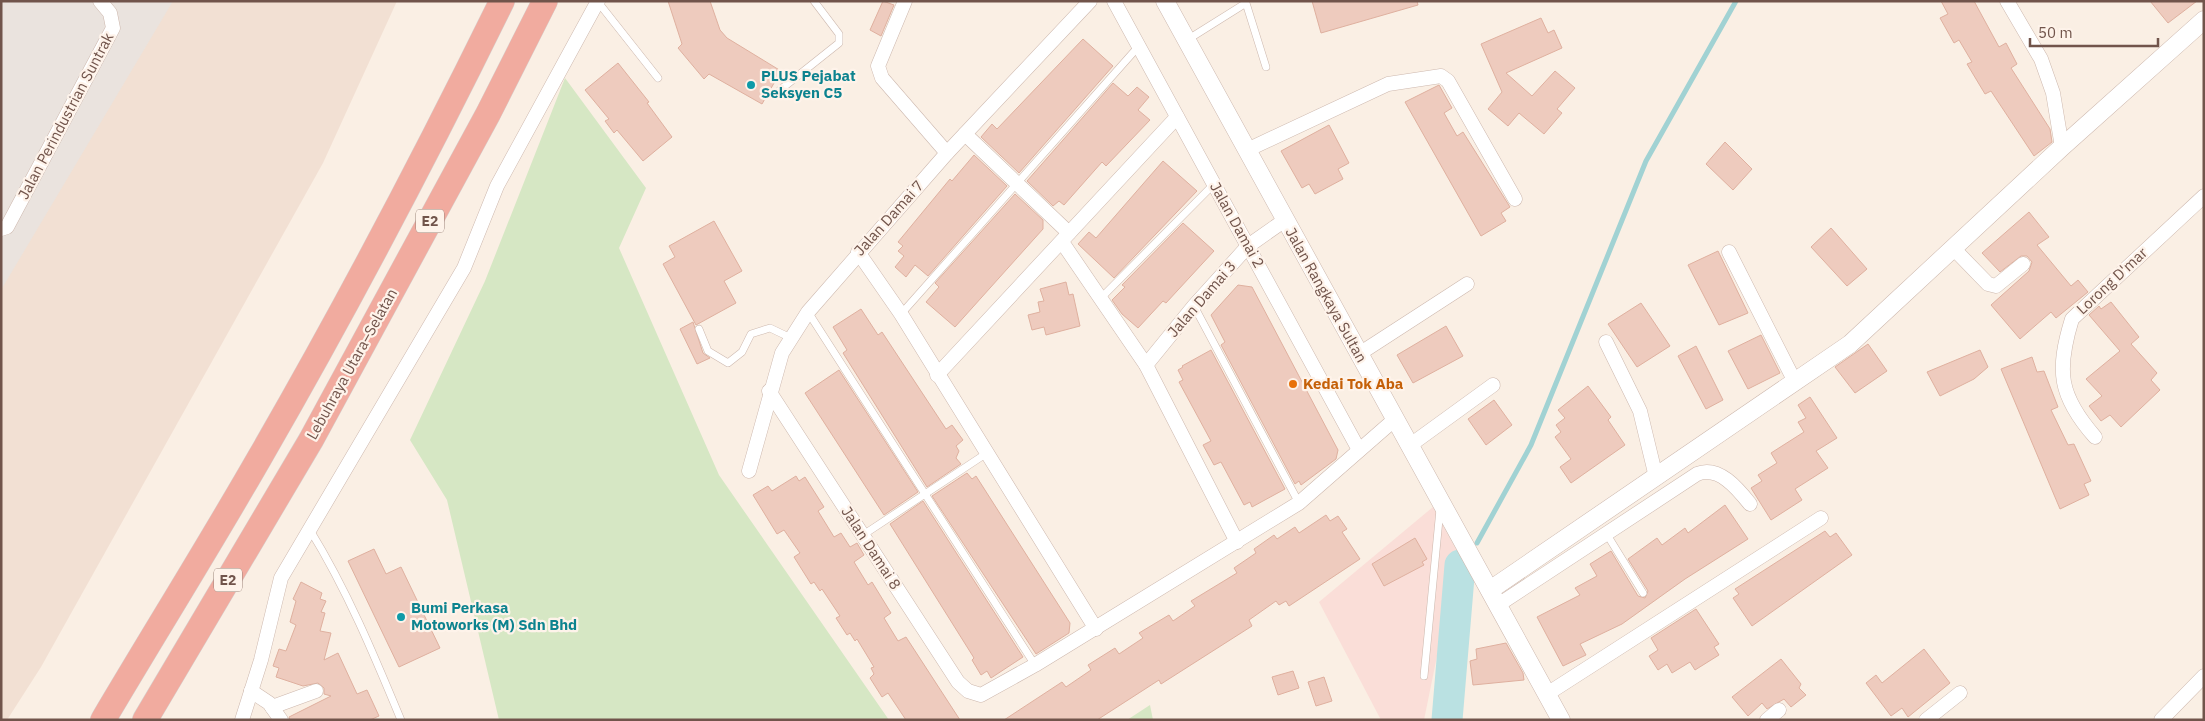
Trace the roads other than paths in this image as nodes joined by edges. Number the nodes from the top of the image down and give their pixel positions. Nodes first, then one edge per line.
1 (100, 1) edge
2 (490, 1) edge
3 (502, 1) edge
4 (545, 1) edge
5 (814, 1) edge
6 (905, 1) edge
7 (1090, 1) edge
8 (1114, 1) edge
9 (1165, 1) edge
10 (2007, 1) edge
11 (598, 2) edge
12 (1246, 2) edge
13 (2204, 20) edge
14 (1186, 41) junction
15 (1138, 47) junction
16 (1266, 66) dead end
17 (658, 78) dead end
18 (780, 90) dead end
19 (457, 92) junction
20 (1177, 117) junction
21 (965, 134) junction
22 (2062, 147) junction
23 (1247, 150) junction
24 (947, 153) junction
25 (1016, 182) junction
26 (1214, 184) junction
27 (2204, 196) edge
28 (1515, 199) dead end
29 (1285, 220) junction
30 (1, 229) edge
31 (1066, 237) junction
32 (1248, 246) junction
33 (1953, 248) junction
34 (858, 252) junction
35 (1729, 252) dead end
36 (2023, 264) dead end
37 (1466, 284) dead end
38 (1101, 298) junction
39 (1194, 306) junction
40 (808, 312) junction
41 (901, 314) junction
42 (699, 329) dead end
43 (791, 338) junction
44 (1606, 342) dead end
45 (1358, 354) junction
46 (1146, 365) junction
47 (937, 375) junction
48 (1795, 382) junction
49 (1493, 385) dead end
50 (769, 391) junction
51 (1394, 420) junction
52 (2096, 437) dead end
53 (1409, 446) junction
54 (1359, 450) junction
55 (987, 453) junction
56 (749, 472) dead end
57 (1656, 477) junction
58 (925, 494) junction
59 (1298, 503) junction
60 (1441, 503) junction
61 (1750, 504) dead end
62 (1821, 518) dead end
63 (310, 530) junction
64 (1606, 533) junction
65 (862, 535) junction
66 (1238, 542) junction
67 (1643, 593) dead end
68 (1494, 598) junction
69 (1096, 629) junction
70 (1035, 665) junction
71 (1424, 676) dead end
72 (2204, 676) edge
73 (251, 691) junction
74 (316, 691) dead end
75 (1960, 693) dead end
76 (1547, 694) junction
77 (272, 707) junction
78 (1779, 710) dead end
79 (103, 720) edge
80 (145, 720) edge
81 (242, 720) edge
82 (281, 720) edge
83 (401, 720) edge
84 (1561, 720) edge
85 (1768, 720) edge
86 (1926, 720) edge
87 (2161, 720) edge

1 - 30 street, Jalan Perindustrian Suntrak
2 - 19 highway
3 - 19 highway, E2
4 - 80 highway, Lebuhraya Utara–Selatan / E2
5 - 18 lane
6 - 24 street
7 - 21 street, Jalan Damai 7
8 - 15 street, Jalan Damai 2
9 - 14 street, Jalan Rangkaya Sultan
10 - 22 street
11 - 17 lane
11 - 63 street
12 - 14 lane
12 - 16 lane
13 - 22 street
14 - 23 street, Jalan Rangkaya Sultan
15 - 20 street, Jalan Damai 2
15 - 25 lane
19 - 79 highway, E2
20 - 26 street, Jalan Damai 2
20 - 31 street
21 - 24 street, Jalan Damai 7
21 - 25 street
22 - 33 street
23 - 28 street
23 - 29 street, Jalan Rangkaya Sultan
24 - 34 street, Jalan Damai 7
25 - 31 street
25 - 41 lane
26 - 32 street, Jalan Damai 2
26 - 38 lane
27 - 52 street, Lorong D'mar
29 - 32 street, Jalan Damai 3
29 - 45 street, Jalan Rangkaya Sultan
31 - 38 street
31 - 47 street
32 - 39 street, Jalan Damai 3
32 - 54 street, Jalan Damai 2
33 - 36 street
33 - 48 street
34 - 40 street, Jalan Damai 7
34 - 41 street
35 - 48 street
37 - 45 street
38 - 46 street
39 - 46 street, Jalan Damai 3
39 - 59 lane
40 - 43 street, Jalan Damai 7
40 - 58 lane
41 - 47 street
42 - 43 lane
43 - 50 street, Jalan Damai 7
44 - 57 street
45 - 51 street, Jalan Rangkaya Sultan
46 - 66 street
47 - 55 street
48 - 57 street
49 - 53 street
50 - 56 street, Jalan Damai 7
50 - 65 street, Jalan Damai 8
51 - 53 street, Jalan Rangkaya Sultan
51 - 54 street
53 - 60 street, Jalan Rangkaya Sultan
54 - 59 street
55 - 58 lane
55 - 69 street
57 - 68 street
58 - 65 lane
58 - 70 lane
59 - 66 street
60 - 68 street, Jalan Rangkaya Sultan
60 - 71 lane
61 - 64 street
62 - 76 street
63 - 73 street
63 - 83 lane
64 - 67 lane
64 - 68 street
65 - 70 street, Jalan Damai 8
66 - 69 street
68 - 76 street, Jalan Rangkaya Sultan
69 - 70 street
72 - 87 street
73 - 77 street
73 - 81 street
74 - 77 street
75 - 86 street
76 - 84 street, Jalan Rangkaya Sultan
77 - 82 street
78 - 85 street

